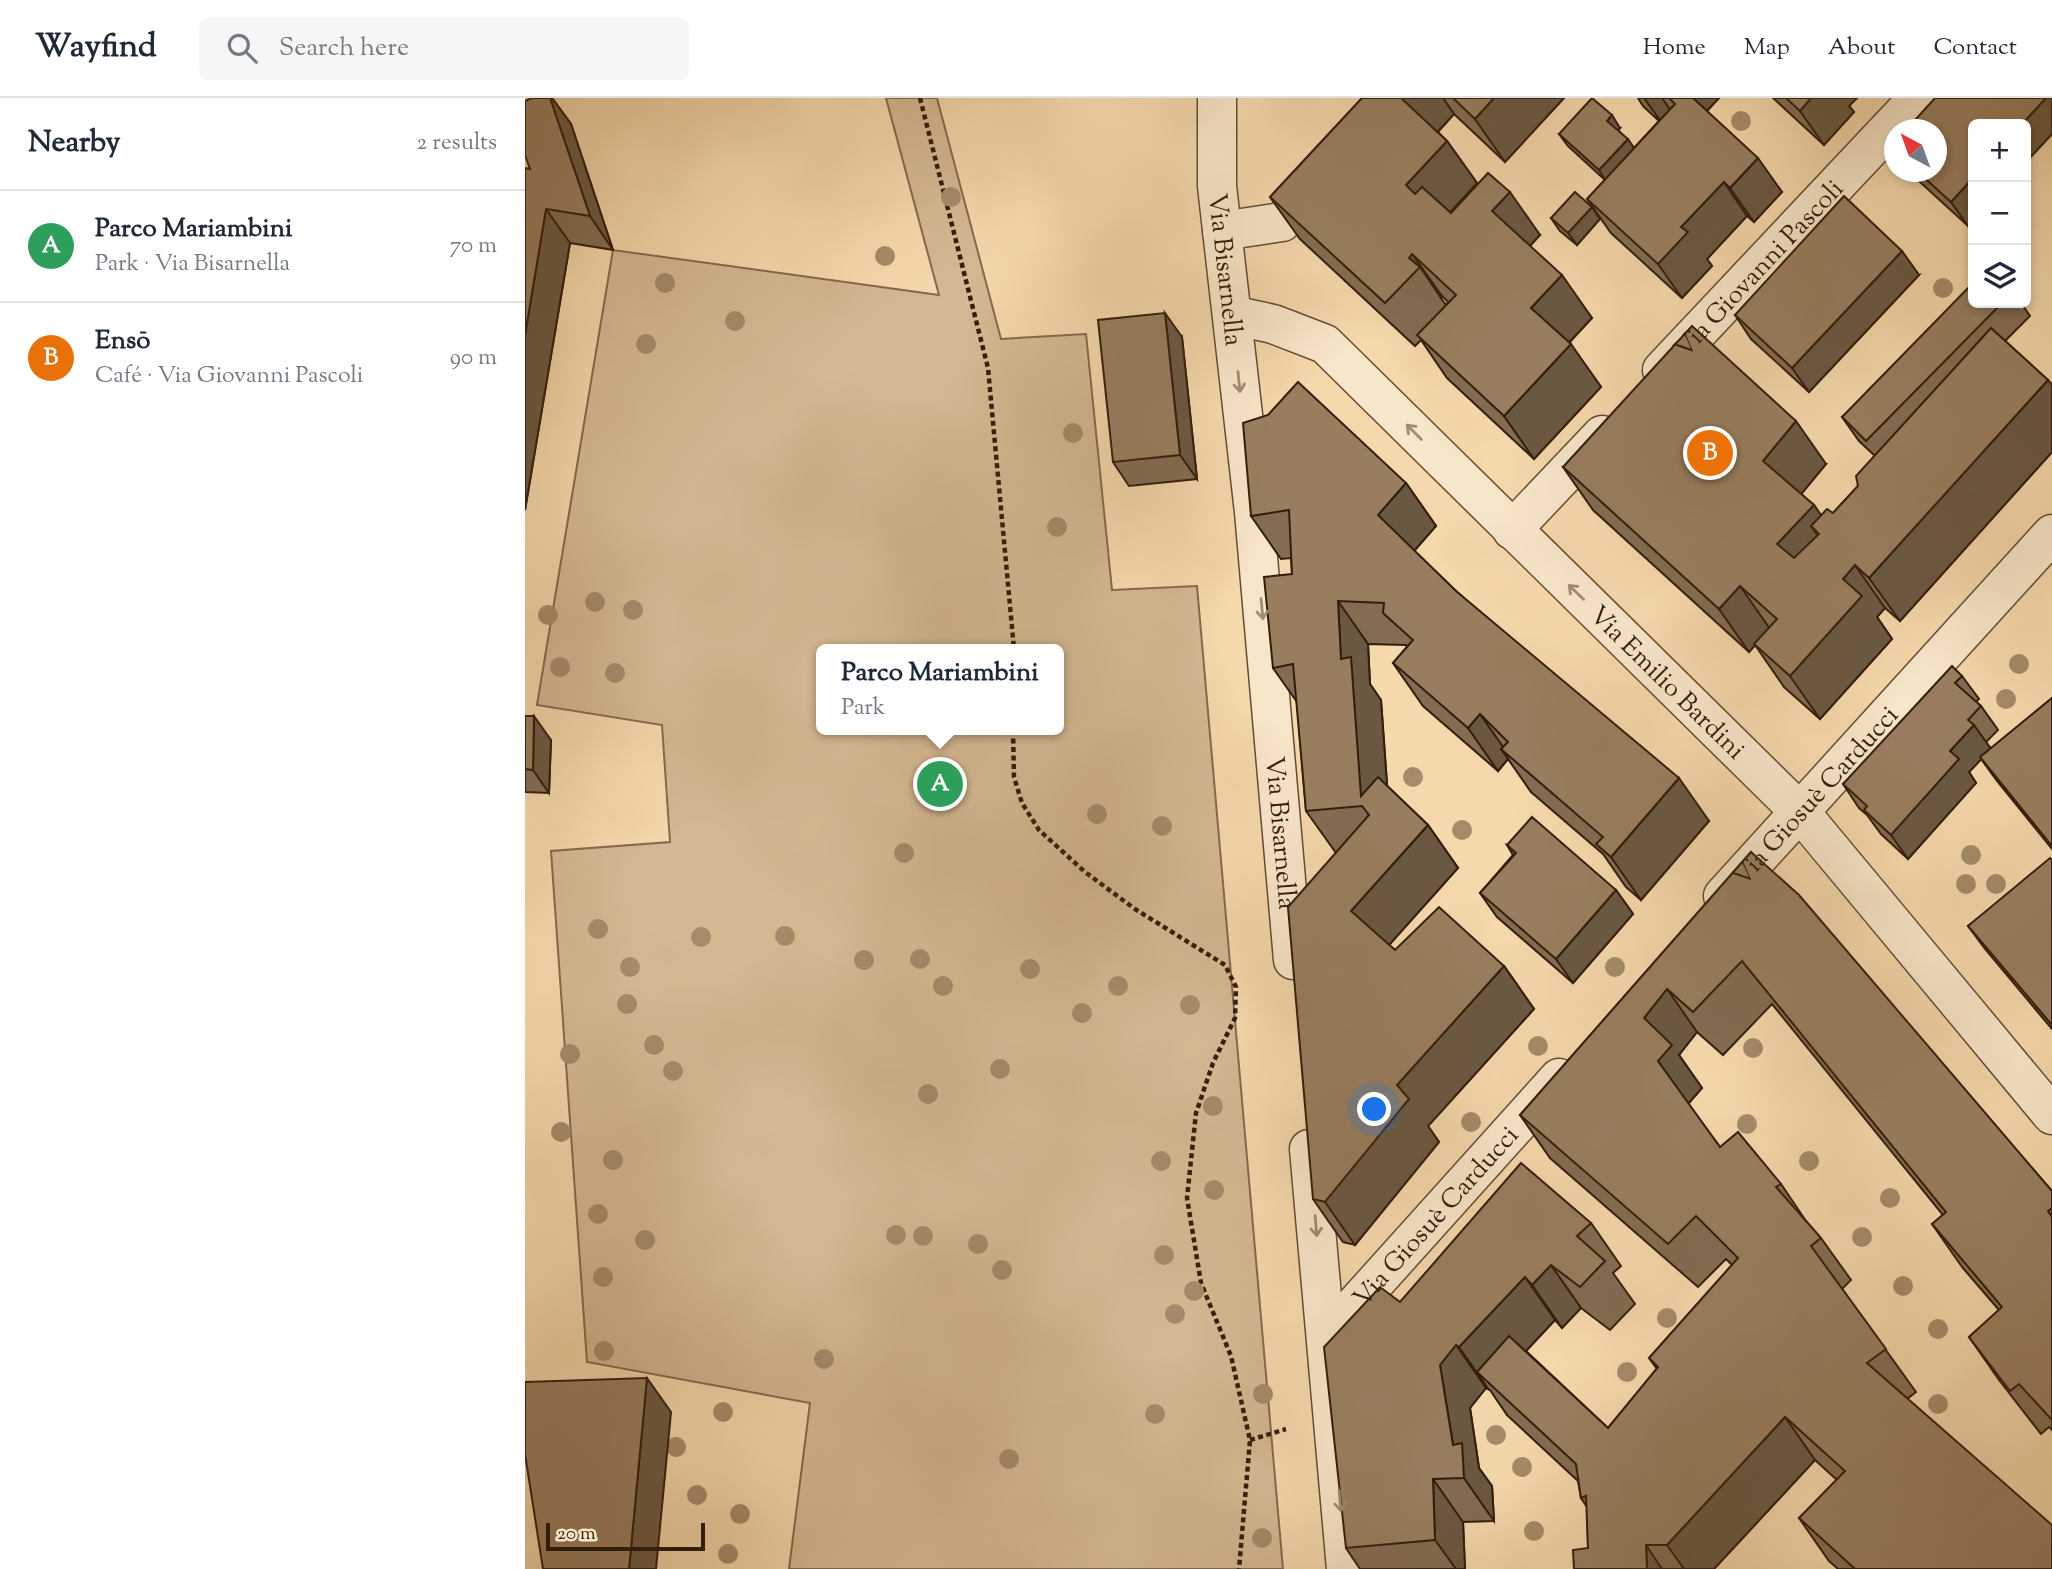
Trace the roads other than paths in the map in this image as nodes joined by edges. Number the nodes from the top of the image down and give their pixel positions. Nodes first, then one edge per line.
1 (1217, 98) edge
2 (1918, 98) edge
3 (1344, 155) edge
4 (1222, 231) junction
5 (1232, 315) junction
6 (1512, 530) junction
7 (2052, 534) edge
8 (1800, 812) junction
9 (1699, 923) edge
10 (1296, 994) edge
11 (1577, 1058) edge
12 (2052, 1115) edge
13 (1307, 1117) edge
14 (1326, 1337) junction
15 (1346, 1569) edge

1 - 4 street, Via Bisarnella
2 - 6 street, Via Giovanni Pascoli
3 - 4 street
4 - 5 street, Via Bisarnella
6 -> 5 street, Via Emilio Bardini
5 -> 10 street, Via Bisarnella
8 -> 6 street, Via Emilio Bardini
7 - 8 street, Via Giosuè Carducci
8 - 9 street, Via Giosuè Carducci
8 - 12 street, Via Emilio Bardini
11 - 14 street, Via Giosuè Carducci
13 -> 14 street
14 -> 15 street

